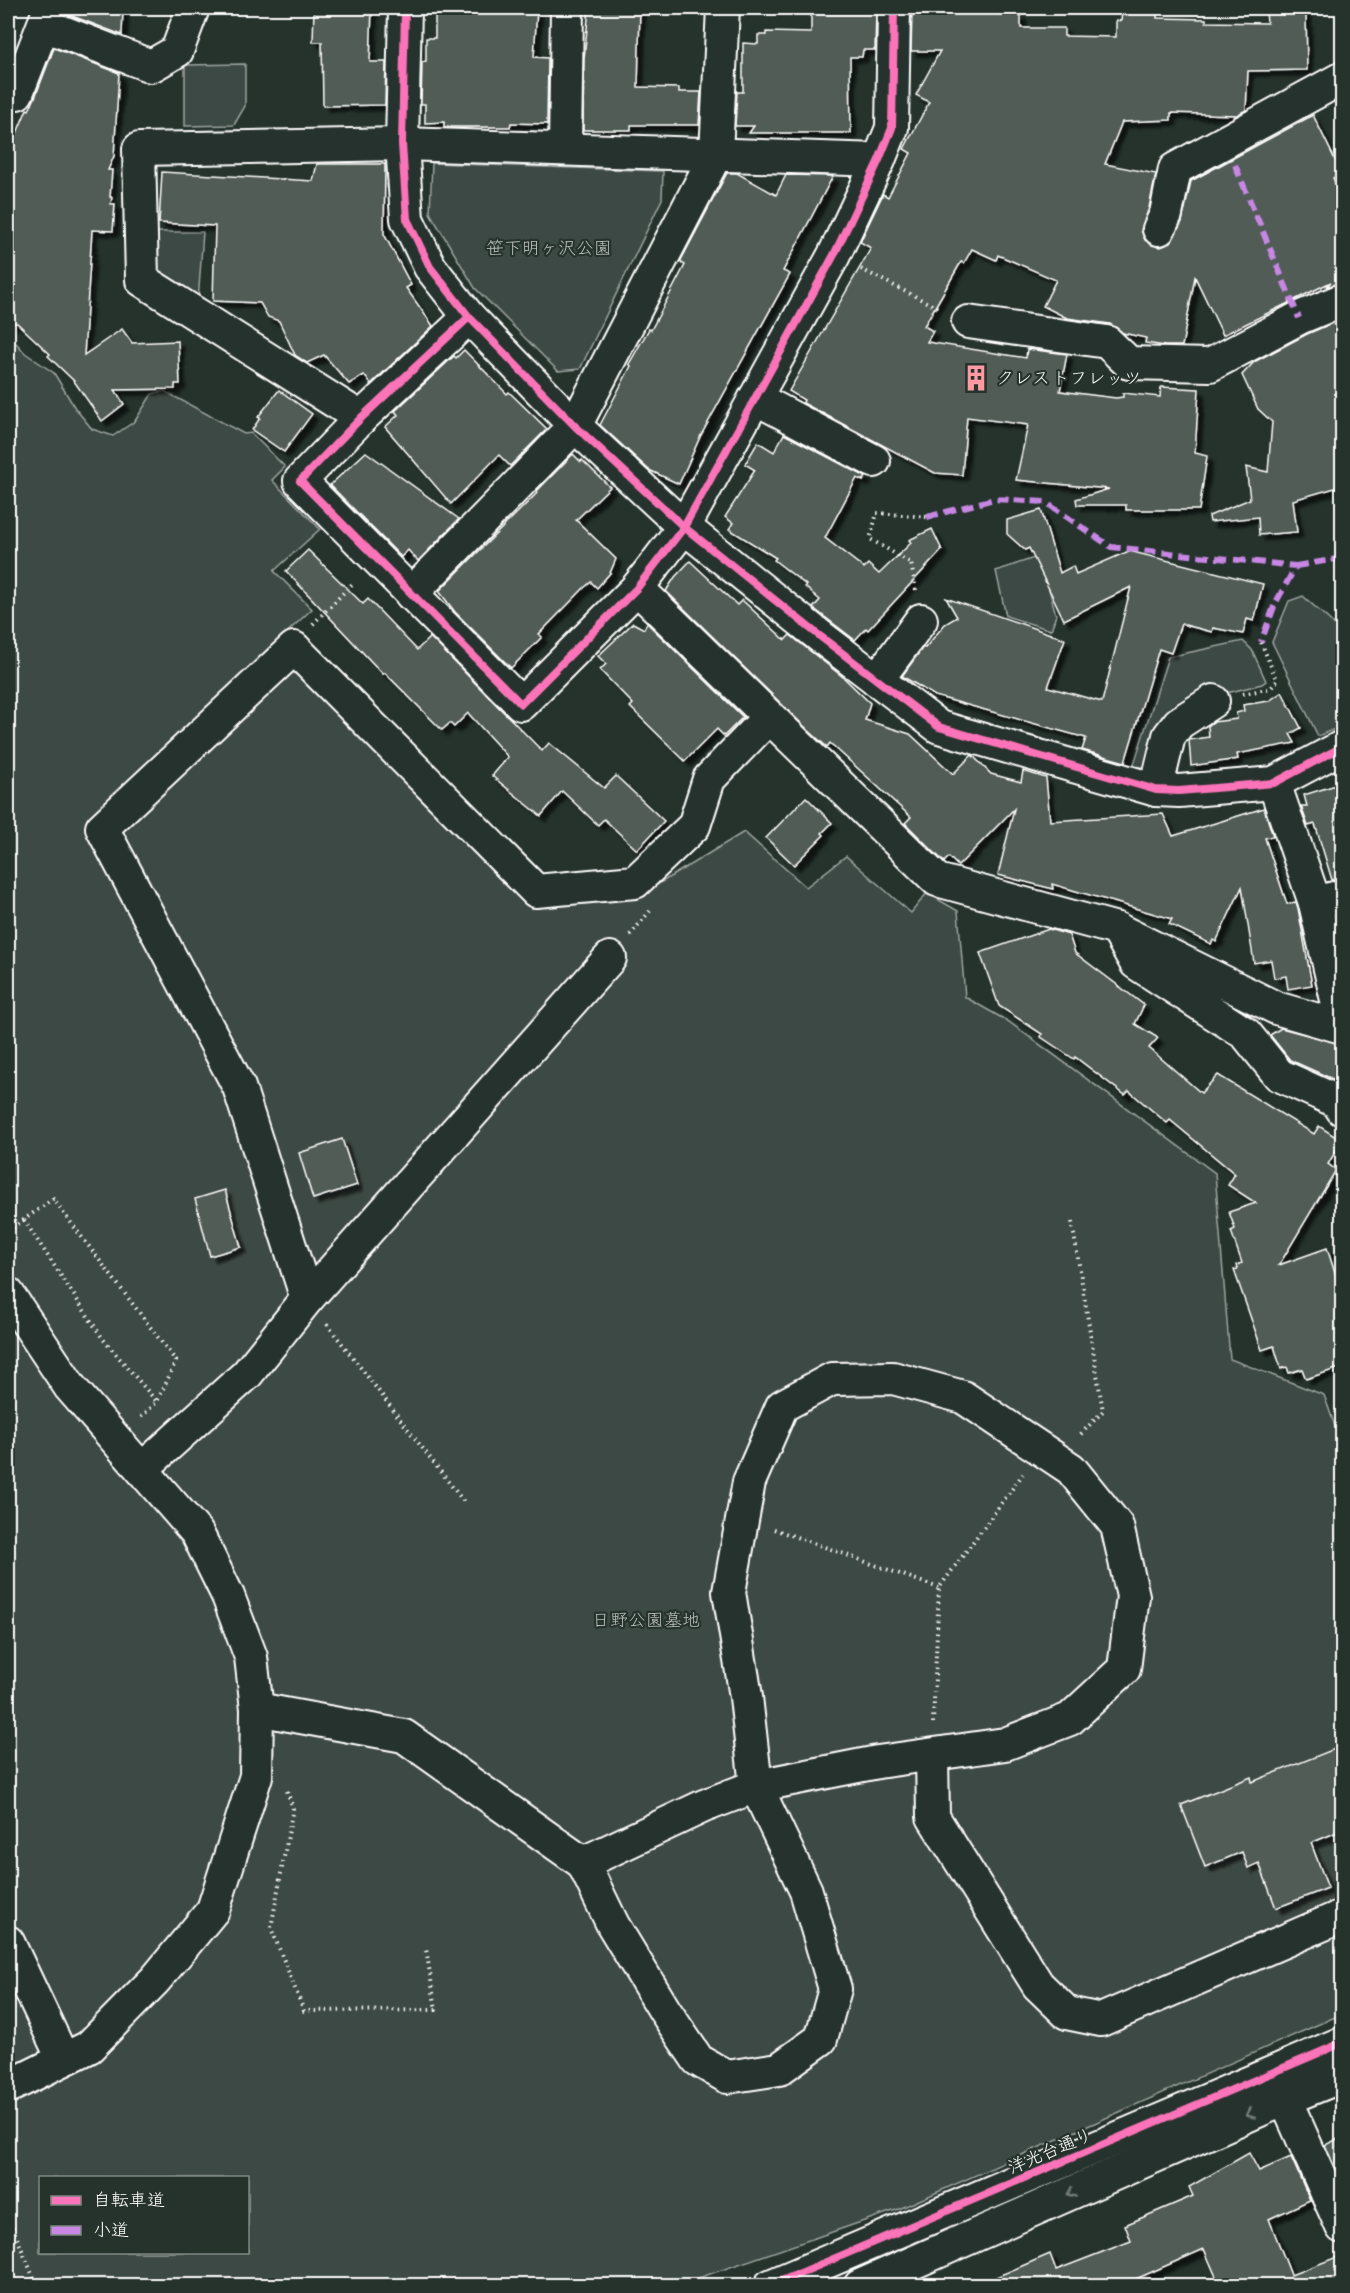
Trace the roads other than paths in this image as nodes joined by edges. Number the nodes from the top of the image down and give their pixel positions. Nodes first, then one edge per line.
1 (193, 8) edge
2 (405, 8) edge
3 (567, 8) edge
4 (723, 8) edge
5 (894, 8) edge
6 (47, 16) edge
7 (1342, 78) edge
8 (8, 89) edge
9 (402, 144) junction
10 (565, 148) junction
11 (716, 154) junction
12 (879, 160) junction
13 (1159, 229) dead end
14 (1342, 300) edge
15 (469, 317) junction
16 (968, 322) road end
17 (755, 398) junction
18 (361, 418) junction
19 (575, 426) junction
20 (874, 461) dead end
21 (684, 527) junction
22 (637, 588) junction
23 (411, 594) junction
24 (921, 620) road end
25 (877, 680) junction
26 (1213, 701) road end
27 (768, 718) junction
28 (1342, 747) edge
29 (1274, 783) junction
30 (1156, 790) junction
31 (1329, 899) edge
32 (1117, 929) junction
33 (609, 958) dead end
34 (1342, 1022) edge
35 (1342, 1027) edge
36 (1342, 1108) edge
37 (8, 1294) edge
38 (307, 1299) junction
39 (142, 1469) junction
40 (257, 1709) junction
41 (932, 1755) junction
42 (756, 1786) junction
43 (583, 1863) junction
44 (1342, 1916) edge
45 (8, 1942) edge
46 (1342, 2043) edge
47 (63, 2059) junction
48 (1342, 2076) edge
49 (8, 2087) edge
50 (1285, 2099) junction
51 (1342, 2227) edge
52 (770, 2286) edge
53 (860, 2286) edge

1 - 6 street
2 - 9 street
3 - 10 street
4 - 11 street
5 - 12 street
6 - 8 street
7 - 13 street
9 - 10 street
9 - 15 street
9 - 18 street
10 - 11 street
11 - 12 street
11 - 19 street
12 - 17 street
14 - 16 street
15 - 18 street
15 - 19 street
17 - 20 street
17 - 21 street
18 - 23 street
19 - 21 street
19 - 23 street
21 - 22 street
21 - 25 street
22 - 23 street
22 - 27 street
24 - 25 street
25 - 30 street
26 - 30 street
27 - 32 street
27 - 38 street
28 - 29 street
29 - 30 street
29 - 31 street
31 - 34 street
32 - 35 street
32 - 36 street
33 - 38 street
37 - 39 street
38 - 39 street
39 - 40 street
40 - 43 street
40 - 47 street
41 - 42 street
41 - 42 street
41 - 44 street
42 - 43 street
42 - 43 street
45 - 47 street
46 - 52 street, 洋光台通り
47 - 49 street
48 - 50 street
50 - 51 street
50 -> 53 street

